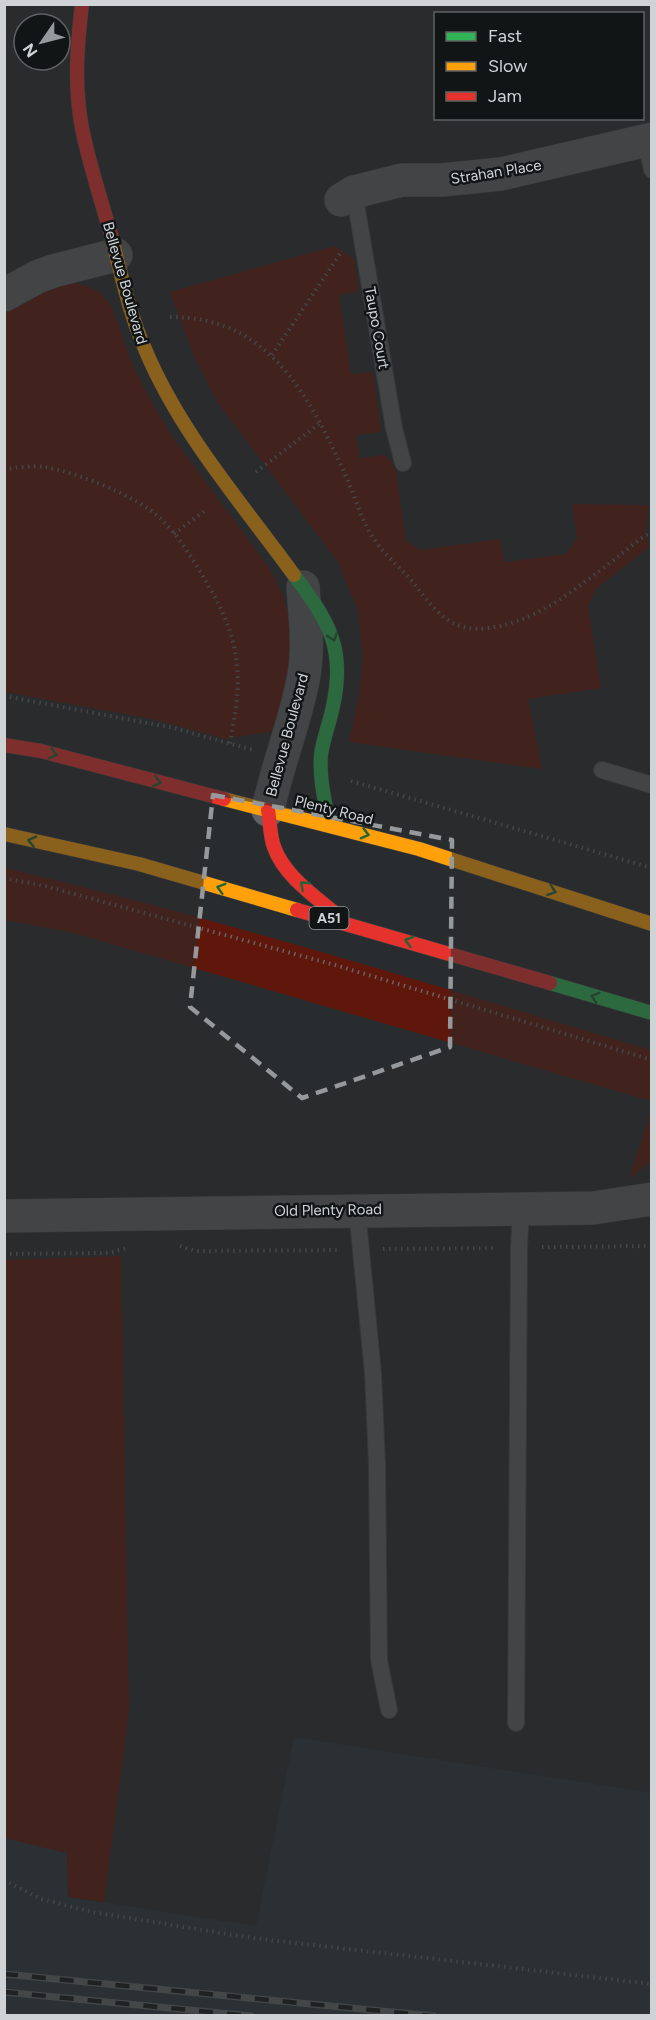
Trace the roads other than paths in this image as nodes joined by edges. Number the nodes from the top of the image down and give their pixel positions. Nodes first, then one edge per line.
1 (82, 4) edge
2 (650, 150) edge
3 (347, 196) joint
4 (116, 255) junction
5 (4, 295) edge
6 (402, 463) dead end
7 (303, 587) junction
8 (4, 745) edge
9 (602, 770) dead end
10 (651, 785) edge
11 (268, 810) junction
12 (329, 824) junction
13 (4, 834) edge
14 (348, 924) junction
15 (651, 924) edge
16 (651, 1013) edge
17 (651, 1199) edge
18 (521, 1208) junction
19 (357, 1210) junction
20 (4, 1216) edge
21 (389, 1710) dead end
22 (516, 1723) dead end

1 - 4 main road, Bellevue Boulevard
2 - 3 street, Strahan Place
3 - 6 lane, Taupo Court
4 - 5 street
4 - 7 main road, Bellevue Boulevard
7 - 11 street, Bellevue Boulevard
7 -> 12 main road, Bellevue Boulevard
8 -> 11 main road, Plenty Road
9 - 10 lane
11 - 12 main road, Plenty Road
14 -> 11 main road
12 -> 15 main road, Plenty Road
14 -> 13 main road, A51
16 -> 14 main road, A51
17 - 18 street, Old Plenty Road
18 - 19 street, Old Plenty Road
18 - 22 lane
19 - 20 street, Old Plenty Road
19 - 21 lane

